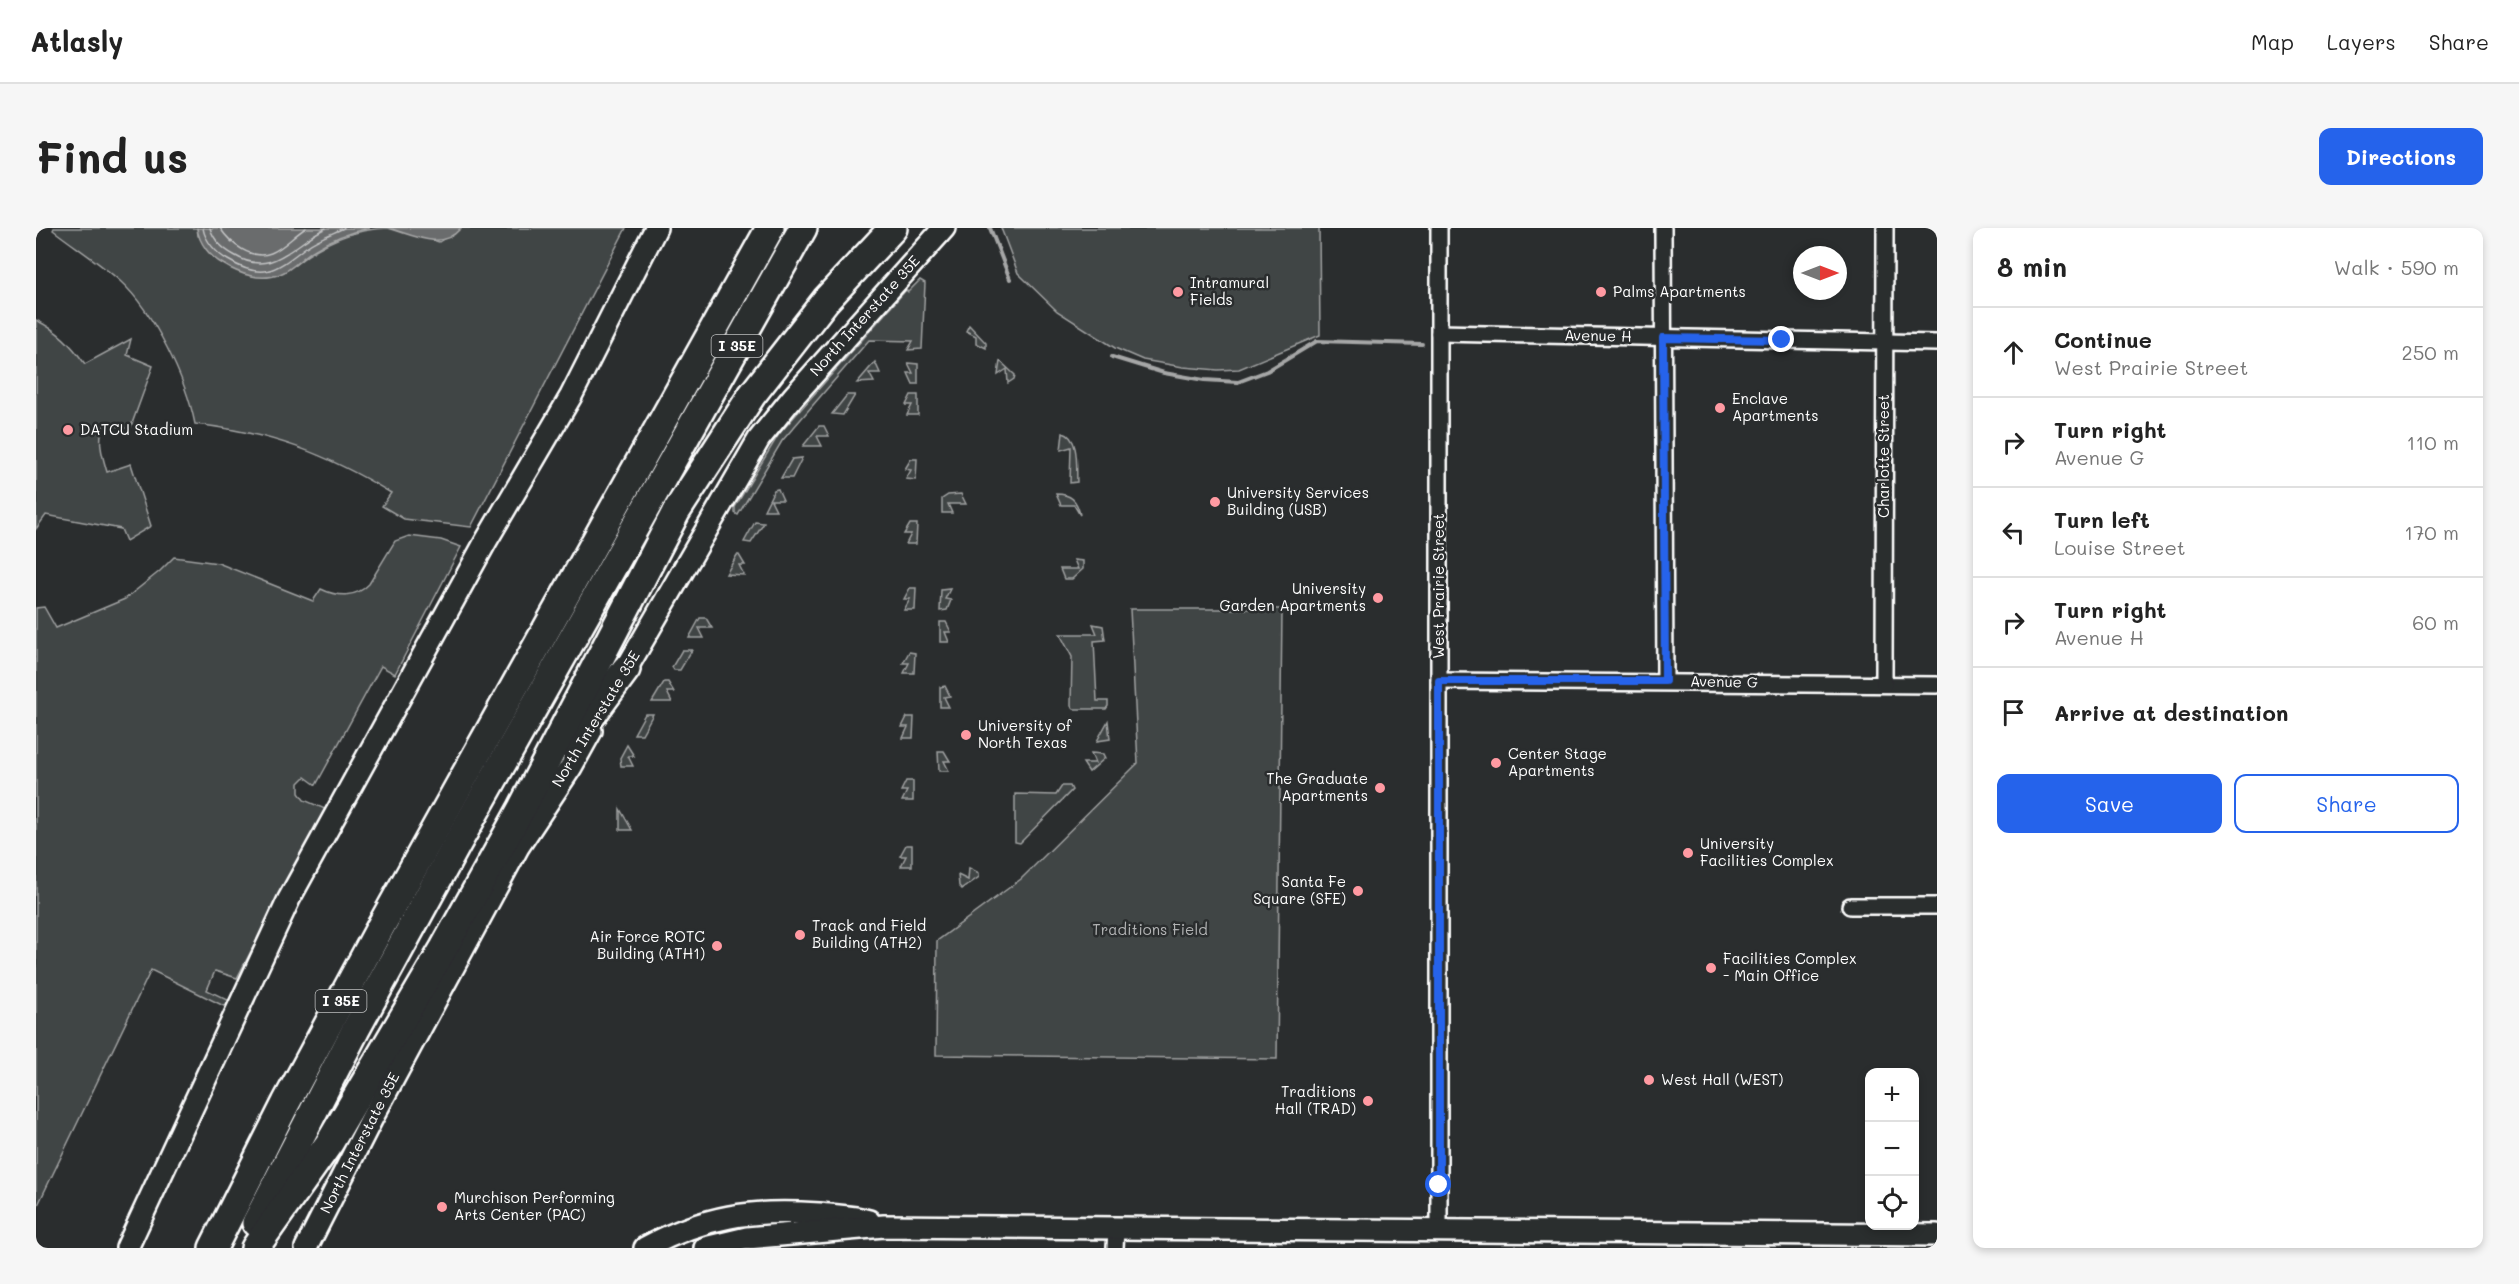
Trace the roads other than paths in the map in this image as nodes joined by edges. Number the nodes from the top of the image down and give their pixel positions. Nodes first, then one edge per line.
1 (656, 228) edge
2 (756, 228) edge
3 (770, 228) edge
4 (803, 228) edge
5 (944, 228) edge
6 (1439, 228) edge
7 (1663, 228) edge
8 (1885, 228) edge
9 (889, 232) edge
10 (1439, 333) junction
11 (1663, 338) junction
12 (1884, 342) junction
13 (1937, 343) edge
14 (729, 373) dead end
15 (674, 399) junction
16 (698, 415) junction
17 (626, 669) junction
18 (1439, 681) junction
19 (1665, 681) junction
20 (1884, 684) junction
21 (1937, 685) edge
22 (522, 808) junction
23 (1850, 906) dead end
24 (1937, 906) edge
25 (884, 1226) junction
26 (1439, 1231) junction
27 (1937, 1235) edge
28 (1116, 1239) edge
29 (1594, 1240) edge
30 (1863, 1241) edge
31 (127, 1248) edge
32 (213, 1248) edge
33 (244, 1248) edge
34 (255, 1248) edge
35 (306, 1248) edge
36 (645, 1248) edge
37 (705, 1248) edge

1 - 31 main road
2 - 15 highway
3 - 15 highway, I 35E
4 - 16 highway, I 35E
5 - 17 main road, North Interstate 35E
6 - 10 street, West Prairie Street
7 - 11 street
8 - 12 street, Charlotte Street
9 - 22 highway
10 - 11 street, Avenue H
10 - 18 street, West Prairie Street
11 - 12 street, Avenue H
11 - 19 street
12 - 13 street, Avenue H
12 - 20 street, Charlotte Street
14 - 16 highway
15 - 32 highway, I 35E
16 - 33 highway, I 35E
17 - 22 highway
17 - 35 main road, North Interstate 35E
18 - 19 street, Avenue G
18 - 26 street, West Prairie Street
19 - 20 street, Avenue G
20 - 21 street, Avenue G
22 - 34 highway
23 - 24 street
25 - 28 main road
25 - 36 main road
25 - 37 main road
26 - 28 main road
26 - 29 main road
27 - 30 main road
29 - 30 main road

